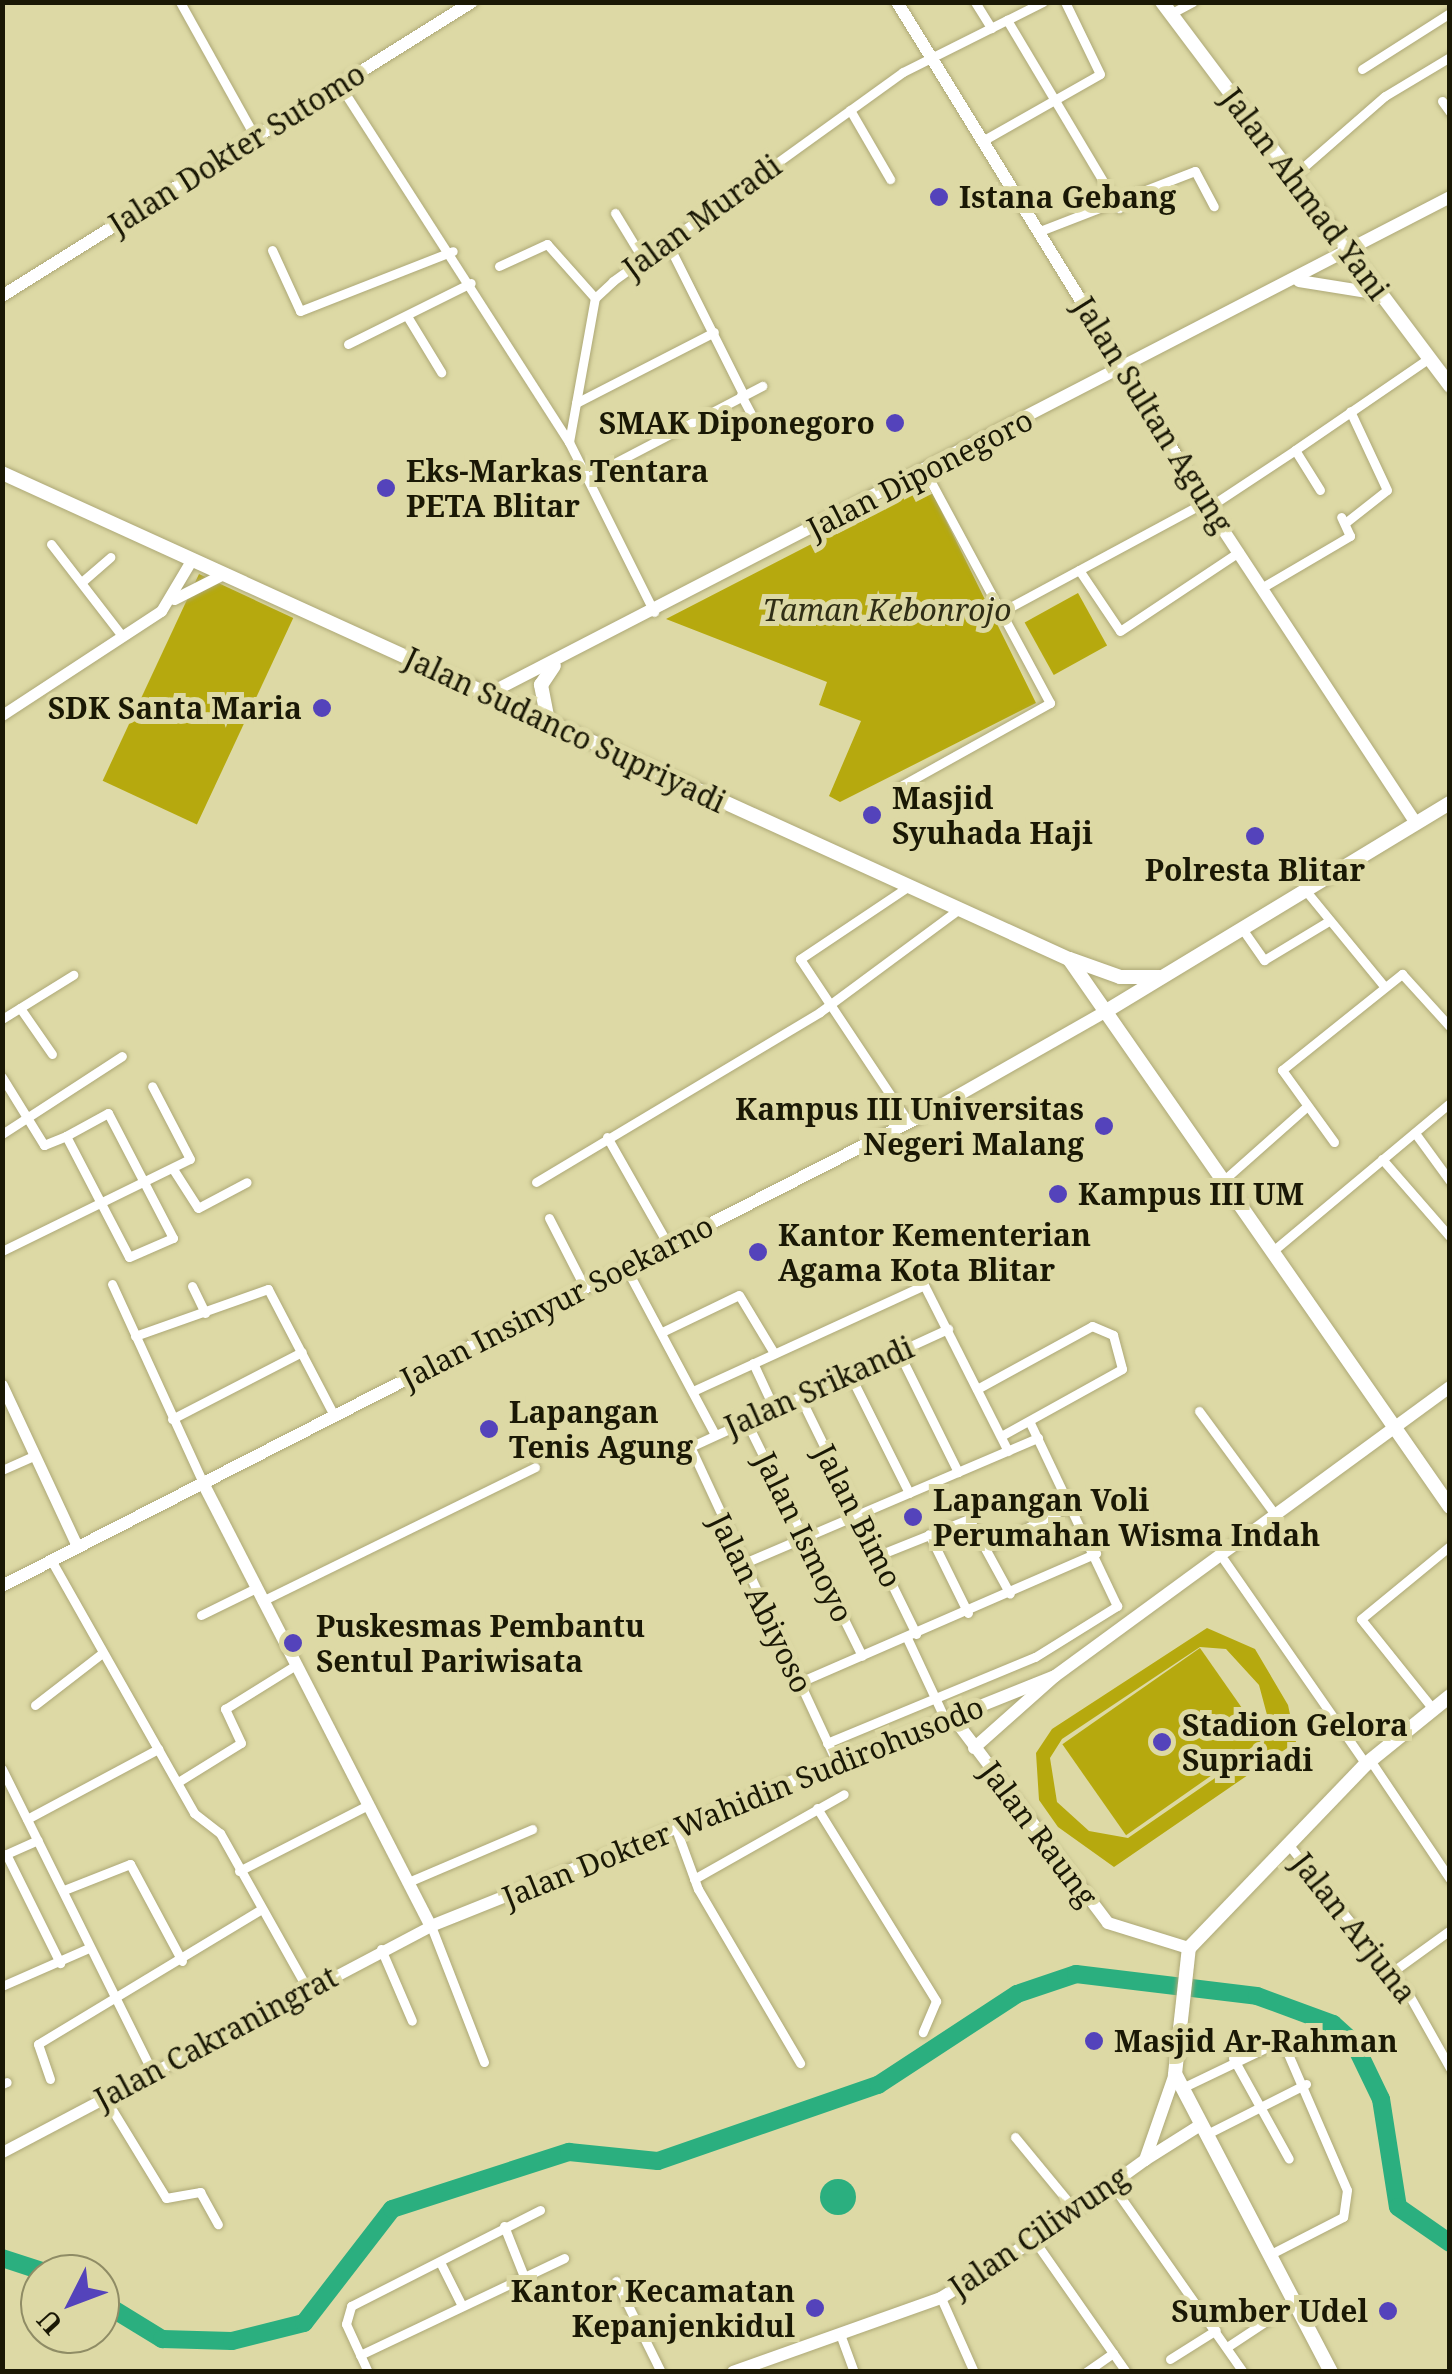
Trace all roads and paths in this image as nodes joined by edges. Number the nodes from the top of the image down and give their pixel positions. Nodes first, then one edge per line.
1 (180, 2) edge
2 (472, 2) edge
3 (896, 2) edge
4 (974, 2) edge
5 (1043, 2) edge
6 (1065, 2) edge
7 (1192, 2) edge
8 (1025, 6) edge
9 (1166, 8) edge
10 (1450, 13) edge
11 (1007, 20) junction
12 (991, 28) junction
13 (930, 54) junction
14 (1450, 57) edge
15 (1362, 69) dead end
16 (340, 87) junction
17 (1442, 101) dead end
18 (1056, 102) junction
19 (850, 110) junction
20 (1450, 112) edge
21 (255, 138) junction
22 (984, 140) junction
23 (1292, 177) junction
24 (890, 179) dead end
25 (1450, 197) edge
26 (1214, 206) dead end
27 (1118, 208) junction
28 (616, 213) dead end
29 (1040, 231) junction
30 (666, 242) junction
31 (272, 250) dead end
32 (453, 251) junction
33 (1348, 252) junction
34 (643, 259) junction
35 (499, 266) dead end
36 (1291, 281) junction
37 (471, 282) junction
38 (1380, 294) junction
39 (2, 296) edge
40 (596, 298) junction
41 (406, 316) junction
42 (714, 332) junction
43 (348, 344) dead end
44 (1428, 359) junction
45 (1122, 370) junction
46 (440, 372) dead end
47 (762, 386) dead end
48 (1450, 386) edge
49 (742, 394) junction
50 (576, 403) junction
51 (1350, 411) junction
52 (754, 422) dead end
53 (569, 442) junction
54 (1296, 450) junction
55 (926, 470) junction
56 (5, 477) edge
57 (586, 478) junction
58 (1320, 490) dead end
59 (1207, 505) junction
60 (52, 544) dead end
61 (1239, 552) junction
62 (110, 557) dead end
63 (192, 559) junction
64 (1080, 570) junction
65 (224, 574) junction
66 (84, 580) junction
67 (1263, 587) junction
68 (174, 599) junction
69 (1002, 612) junction
70 (655, 613) junction
71 (122, 636) junction
72 (554, 666) junction
73 (490, 693) junction
74 (4, 711) edge
75 (548, 721) junction
76 (899, 787) dead end
77 (1450, 803) edge
78 (1416, 822) junction
79 (902, 884) junction
80 (1306, 891) junction
81 (959, 909) junction
82 (1327, 922) junction
83 (1243, 930) junction
84 (1069, 959) junction
85 (73, 975) dead end
86 (1166, 976) junction
87 (1384, 986) junction
88 (831, 1004) junction
89 (20, 1008) junction
90 (1108, 1010) junction
91 (2, 1019) edge
92 (1450, 1027) edge
93 (52, 1054) dead end
94 (122, 1056) dead end
95 (2, 1077) edge
96 (152, 1086) dead end
97 (1450, 1103) edge
98 (1306, 1107) junction
99 (26, 1122) junction
100 (909, 1123) junction
101 (6, 1132) edge
102 (1414, 1132) junction
103 (66, 1136) junction
104 (607, 1138) junction
105 (1334, 1142) dead end
106 (1382, 1159) junction
107 (173, 1169) junction
108 (1226, 1179) junction
109 (247, 1182) dead end
110 (536, 1182) dead end
111 (1450, 1182) edge
112 (148, 1183) junction
113 (104, 1207) junction
114 (548, 1218) dead end
115 (1450, 1237) edge
116 (669, 1246) junction
117 (1274, 1250) junction
118 (2, 1251) edge
119 (626, 1268) junction
120 (112, 1284) dead end
121 (192, 1286) dead end
122 (585, 1288) junction
123 (205, 1312) junction
124 (948, 1329) junction
125 (662, 1332) junction
126 (136, 1336) junction
127 (302, 1352) junction
128 (774, 1353) junction
129 (899, 1353) junction
130 (753, 1363) junction
131 (850, 1375) junction
132 (2, 1385) edge
133 (1450, 1387) edge
134 (977, 1388) junction
135 (693, 1390) junction
136 (800, 1397) junction
137 (773, 1406) junction
138 (1199, 1412) dead end
139 (334, 1416) junction
140 (172, 1419) junction
141 (746, 1419) junction
142 (1030, 1424) junction
143 (1396, 1428) junction
144 (714, 1433) junction
145 (1002, 1436) junction
146 (1038, 1438) junction
147 (690, 1447) joint
148 (1008, 1451) junction
149 (36, 1455) junction
150 (534, 1467) dead end
151 (2, 1470) edge
152 (958, 1472) junction
153 (203, 1482) junction
154 (909, 1493) junction
155 (1070, 1506) junction
156 (1450, 1507) edge
157 (856, 1514) junction
158 (1278, 1518) junction
159 (929, 1534) junction
160 (804, 1537) junction
161 (77, 1546) junction
162 (1450, 1546) edge
163 (987, 1548) junction
164 (1096, 1553) junction
165 (879, 1555) junction
166 (52, 1560) junction
167 (1224, 1560) junction
168 (742, 1564) junction
169 (2, 1586) edge
170 (259, 1594) junction
171 (1010, 1594) junction
172 (968, 1613) junction
173 (202, 1614) dead end
174 (912, 1636) junction
175 (100, 1654) junction
176 (862, 1656) junction
177 (294, 1666) junction
178 (1055, 1676) junction
179 (800, 1682) junction
180 (1450, 1696) edge
181 (936, 1700) junction
182 (35, 1705) dead end
183 (1433, 1710) junction
184 (947, 1717) junction
185 (827, 1743) junction
186 (974, 1748) junction
187 (158, 1749) junction
188 (836, 1761) junction
189 (1369, 1762) junction
190 (2, 1769) edge
191 (178, 1782) junction
192 (844, 1794) dead end
193 (368, 1805) junction
194 (817, 1808) junction
195 (27, 1819) junction
196 (532, 1829) dead end
197 (676, 1829) junction
198 (38, 1840) junction
199 (1286, 1842) junction
200 (4, 1855) edge
201 (239, 1871) junction
202 (694, 1879) junction
203 (1450, 1879) edge
204 (408, 1882) junction
205 (64, 1890) junction
206 (260, 1910) junction
207 (431, 1926) junction
208 (1450, 1930) edge
209 (89, 1948) junction
210 (381, 1949) junction
211 (1189, 1953) junction
212 (182, 1961) junction
213 (60, 1962) junction
214 (1392, 1972) junction
215 (2, 1986) edge
216 (308, 1990) junction
217 (116, 2000) junction
218 (412, 2022) dead end
219 (923, 2032) dead end
220 (1233, 2058) junction
221 (484, 2062) dead end
222 (800, 2063) dead end
223 (1450, 2068) edge
224 (153, 2073) junction
225 (50, 2079) dead end
226 (1179, 2080) junction
227 (1306, 2084) junction
228 (105, 2098) junction
229 (1261, 2108) junction
230 (1204, 2129) junction
231 (1014, 2137) dead end
232 (2, 2152) edge
233 (1289, 2159) dead end
234 (1145, 2160) junction
235 (1110, 2182) junction
236 (540, 2210) dead end
237 (1076, 2211) junction
238 (218, 2224) dead end
239 (504, 2226) junction
240 (1034, 2240) junction
241 (1273, 2253) junction
242 (564, 2258) dead end
243 (440, 2262) junction
244 (524, 2274) junction
245 (616, 2281) dead end
246 (941, 2298) junction
247 (1297, 2301) junction
248 (462, 2306) junction
249 (1216, 2330) junction
250 (840, 2334) junction
251 (1227, 2347) junction
252 (1113, 2353) junction
253 (360, 2355) junction
254 (1170, 2359) dead end
255 (368, 2372) edge
256 (660, 2372) edge
257 (732, 2372) edge
258 (854, 2372) edge
259 (974, 2372) edge
260 (1086, 2372) edge
261 (1126, 2372) edge
262 (1243, 2372) edge
263 (1331, 2372) edge

1 - 21 street
2 - 16 main road, Jalan Dokter Sutomo
3 - 13 main road, Jalan Sultan Agung
4 - 12 street
5 - 8 street, Jalan Muradi
6 - 18 street
7 - 9 street
8 - 11 street, Jalan Muradi
9 - 23 main road, Jalan Ahmad Yani
10 - 15 street
11 - 12 street, Jalan Muradi
11 - 18 street
12 - 13 street, Jalan Muradi
13 - 19 street, Jalan Muradi
13 - 22 main road, Jalan Sultan Agung
14 - 23 street
16 - 21 main road, Jalan Dokter Sutomo
16 - 32 street
17 - 20 street
18 - 22 street
18 - 27 street
19 - 24 street
19 - 30 street, Jalan Muradi
21 - 39 main road, Jalan Dokter Sutomo
22 - 29 main road, Jalan Sultan Agung
23 - 33 main road, Jalan Ahmad Yani
25 - 33 main road, Jalan Diponegoro
26 - 27 street
27 - 29 street
28 - 34 street
29 - 45 main road, Jalan Sultan Agung
30 - 34 street, Jalan Muradi
30 - 42 street
31 - 32 street
32 - 37 street
33 - 36 main road, Jalan Diponegoro
33 - 38 main road, Jalan Ahmad Yani
34 - 40 street, Jalan Muradi
35 - 40 street
36 - 38 main road
36 - 45 main road, Jalan Diponegoro
37 - 41 street
37 - 53 street
38 - 44 main road, Jalan Ahmad Yani
40 - 50 street, Jalan Muradi
41 - 43 street
41 - 46 street
42 - 49 street
42 - 50 street
44 - 48 main road, Jalan Ahmad Yani
44 - 51 street
45 - 55 main road, Jalan Diponegoro
45 - 59 main road, Jalan Sultan Agung
47 - 49 street
49 - 52 street
49 - 57 street
50 - 53 street, Jalan Muradi
51 - 54 street
51 - 67 street
53 - 57 street
54 - 58 street
54 - 59 street
55 - 69 street
55 - 70 main road, Jalan Diponegoro
56 - 63 main road, Jalan Sudanco Supriyadi
57 - 70 street
59 - 61 main road, Jalan Sultan Agung
59 - 64 street
60 - 66 street
61 - 64 street
61 - 67 main road, Jalan Sultan Agung
62 - 66 street
63 - 65 main road, Jalan Sudanco Supriyadi
63 - 68 street
64 - 69 street
65 - 68 street
65 - 73 main road, Jalan Sudanco Supriyadi
66 - 71 street
67 - 78 main road, Jalan Sultan Agung
68 - 71 street
69 - 76 street
70 - 72 main road, Jalan Diponegoro
71 - 74 street
72 - 73 main road, Jalan Diponegoro
72 - 75 main road
73 - 75 main road, Jalan Sudanco Supriyadi
75 - 79 main road, Jalan Sudanco Supriyadi
77 - 78 main road
78 - 80 main road
79 - 81 main road, Jalan Sudanco Supriyadi
79 - 88 street
80 - 82 street
80 - 83 main road
81 - 84 main road, Jalan Sudanco Supriyadi
81 - 88 street
82 - 83 street
82 - 87 street
83 - 86 main road
84 - 86 main road
84 - 90 main road, Jalan Sudanco Supriyadi
85 - 89 street
86 - 90 main road
87 - 92 street
87 - 98 street
88 - 100 street
88 - 104 street
89 - 91 street
89 - 93 street
90 - 100 main road, Jalan Insinyur Soekarno
90 - 108 main road, Jalan Sudanco Supriyadi
94 - 99 street
95 - 99 street
96 - 107 street
97 - 102 street
98 - 105 street
98 - 108 street
99 - 101 street
99 - 103 street
100 - 116 main road, Jalan Insinyur Soekarno
102 - 106 street
102 - 111 street
103 - 112 street
103 - 113 street
104 - 110 street
104 - 116 street
106 - 115 street
106 - 117 street
107 - 109 street
107 - 112 street
108 - 117 main road, Jalan Sudanco Supriyadi
112 - 113 street
112 - 113 street
113 - 118 street
114 - 122 street
116 - 119 main road, Jalan Insinyur Soekarno
117 - 143 main road, Jalan Sudanco Supriyadi
119 - 122 main road, Jalan Insinyur Soekarno
119 - 125 street
120 - 126 street
121 - 123 street
122 - 139 main road, Jalan Insinyur Soekarno
123 - 126 street
123 - 127 street
124 - 128 street
124 - 129 street, Jalan Srikandi
124 - 134 street
125 - 128 street
125 - 135 street
126 - 140 street
127 - 139 street
127 - 140 street
128 - 130 street
129 - 131 street, Jalan Srikandi
129 - 152 street
130 - 135 street
130 - 137 street
131 - 136 street, Jalan Srikandi
131 - 154 street
132 - 149 street
133 - 143 main road, Jalan Dokter Wahidin Sudirohusodo
134 - 142 street
134 - 145 street
135 - 144 street
136 - 137 street, Jalan Srikandi
136 - 157 street, Jalan Bimo
137 - 141 street, Jalan Srikandi
138 - 158 street
139 - 153 main road, Jalan Insinyur Soekarno
140 - 153 street
141 - 144 street, Jalan Srikandi
141 - 160 street, Jalan Ismoyo
142 - 145 street
142 - 146 street
143 - 156 main road, Jalan Sudanco Supriyadi
143 - 158 main road, Jalan Dokter Wahidin Sudirohusodo
144 - 147 street, Jalan Srikandi
145 - 148 street
146 - 148 street
146 - 155 street
147 - 168 street, Jalan Abiyoso
148 - 152 street
149 - 151 street
149 - 161 street
150 - 170 street
152 - 154 street
153 - 161 main road, Jalan Insinyur Soekarno
153 - 170 main road
154 - 157 street
155 - 163 street
155 - 164 street
157 - 160 street
157 - 165 street, Jalan Bimo
158 - 167 main road, Jalan Dokter Wahidin Sudirohusodo
159 - 163 street
159 - 165 street
159 - 172 street
160 - 168 street
160 - 176 street, Jalan Ismoyo
161 - 166 main road, Jalan Insinyur Soekarno
162 - 183 street
163 - 171 street
164 - 171 street
164 - 181 street
165 - 174 street, Jalan Bimo
166 - 169 main road, Jalan Insinyur Soekarno
166 - 175 street
167 - 178 main road, Jalan Dokter Wahidin Sudirohusodo
167 - 189 street
168 - 179 street, Jalan Abiyoso
170 - 173 street
170 - 177 main road
171 - 172 street
172 - 174 street
174 - 176 street
174 - 181 street, Jalan Bimo
175 - 182 street
175 - 187 street
176 - 179 street
177 - 191 street
177 - 193 main road
178 - 184 main road, Jalan Dokter Wahidin Sudirohusodo
178 - 186 main road, Jalan Dokter Wahidin Sudirohusodo
179 - 185 street, Jalan Abiyoso
180 - 183 main road
181 - 184 street, Jalan Bimo
181 - 185 street
183 - 189 main road
184 - 186 main road, Jalan Raung
184 - 188 main road, Jalan Dokter Wahidin Sudirohusodo
185 - 188 street, Jalan Abiyoso
186 - 211 main road, Jalan Raung
187 - 191 street
187 - 195 street
188 - 197 main road, Jalan Dokter Wahidin Sudirohusodo
189 - 199 main road
189 - 203 street
190 - 195 street
191 - 201 street
192 - 194 street
193 - 201 street
193 - 204 main road
194 - 202 street
194 - 219 street
195 - 198 street
196 - 204 street
197 - 202 street
197 - 207 main road, Jalan Dokter Wahidin Sudirohusodo
198 - 200 street
198 - 205 street
199 - 211 main road
199 - 214 street, Jalan Arjuna
200 - 213 street
201 - 206 street
202 - 222 street
204 - 207 main road
205 - 209 street
205 - 212 street
206 - 212 street
206 - 216 street
207 - 210 street, Jalan Cakraningrat
207 - 221 street
208 - 214 street
209 - 213 street
209 - 217 street
210 - 216 street, Jalan Cakraningrat
210 - 218 street
211 - 226 main road
212 - 217 street
213 - 215 street
214 - 223 street, Jalan Arjuna
216 - 224 street, Jalan Cakraningrat
217 - 224 street
217 - 225 street
220 - 226 street
220 - 227 street
220 - 229 street
224 - 228 street, Jalan Cakraningrat
226 - 230 main road
226 - 234 main road, Jalan Ciliwung
227 - 229 street
227 - 241 street
228 - 232 street, Jalan Cakraningrat
228 - 238 street
229 - 230 street
229 - 233 street
230 - 234 main road
230 - 241 main road
231 - 237 street
234 - 235 main road, Jalan Ciliwung
235 - 237 main road, Jalan Ciliwung
235 - 249 street
236 - 239 street
237 - 240 main road, Jalan Ciliwung
239 - 243 street
239 - 244 street
240 - 246 main road, Jalan Ciliwung
240 - 252 street
241 - 247 main road
242 - 244 street
243 - 248 street
243 - 253 street
244 - 248 street
245 - 256 street
246 - 250 main road, Jalan Ciliwung
246 - 259 street
247 - 251 street
247 - 263 main road
248 - 253 street
249 - 251 street
249 - 254 street
250 - 257 main road, Jalan Ciliwung
250 - 258 street
251 - 262 street
252 - 260 street
252 - 261 street
253 - 255 street

